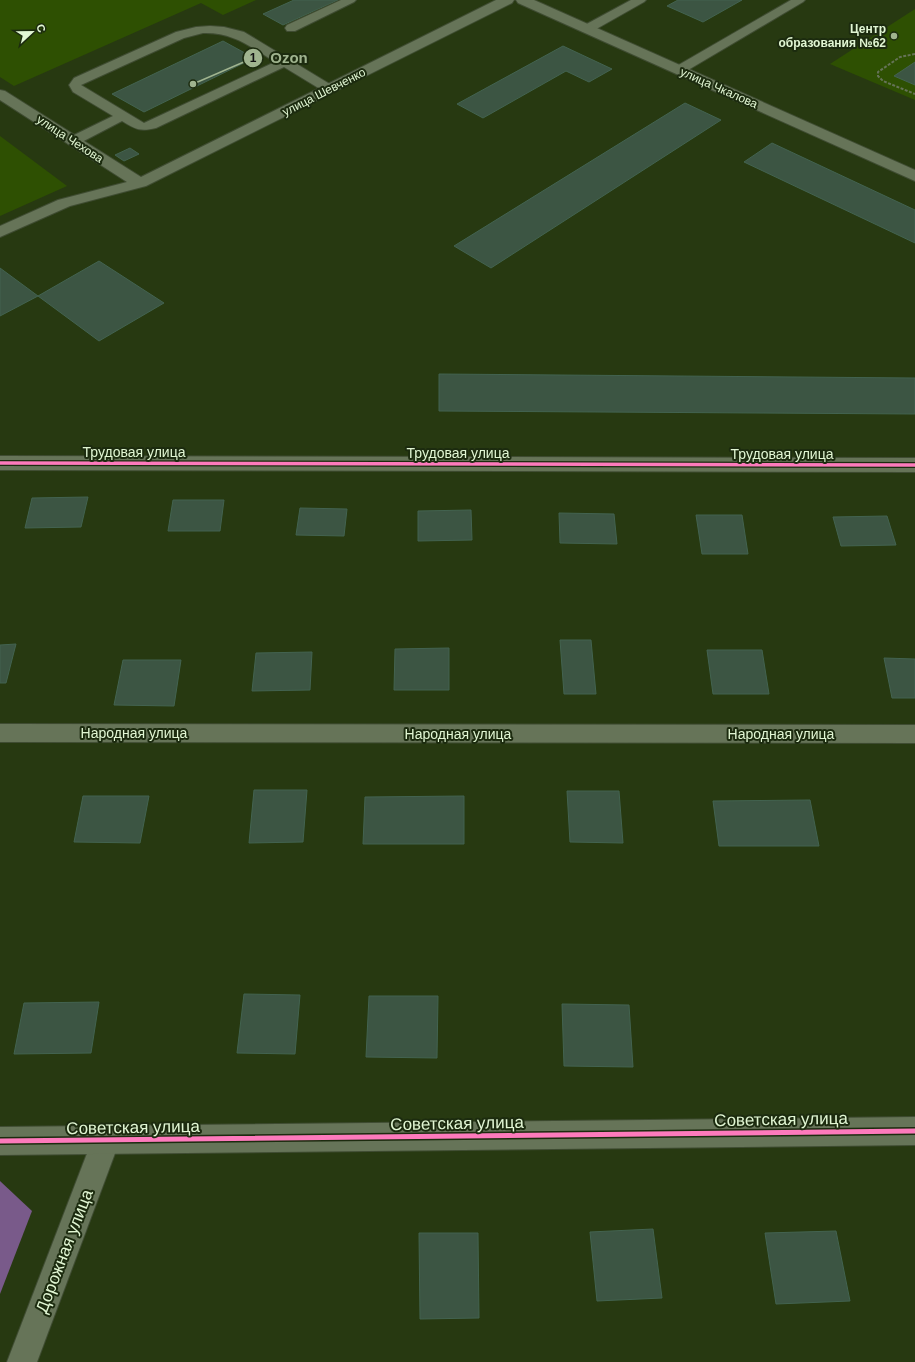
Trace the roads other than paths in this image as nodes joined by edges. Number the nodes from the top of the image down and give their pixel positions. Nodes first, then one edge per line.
1 (350, 0) edge
2 (507, 0) edge
3 (523, 0) edge
4 (640, 0) edge
5 (799, 0) edge
6 (291, 28) dead end
7 (587, 29) junction
8 (284, 62) junction
9 (679, 70) junction
10 (329, 89) junction
11 (0, 94) edge
12 (122, 116) junction
13 (73, 140) junction
14 (915, 176) edge
15 (140, 184) junction
16 (0, 232) edge
17 (0, 463) edge
18 (915, 465) edge
19 (0, 733) edge
20 (915, 734) edge
21 (915, 1131) edge
22 (106, 1140) junction
23 (0, 1141) edge
24 (22, 1362) edge

1 - 6 lane
2 - 10 street, улица Шевченко
3 - 7 street, улица Чкалова
4 - 7 lane
5 - 9 lane
7 - 9 street, улица Чкалова
8 - 10 lane
8 - 12 lane
8 - 12 lane
9 - 14 street, улица Чкалова
10 - 15 street, улица Шевченко
11 - 13 street, улица Чехова
12 - 13 lane
13 - 15 street, улица Чехова
15 - 16 street, улица Шевченко
17 - 18 street, Трудовая улица
19 - 20 street, Народная улица
21 - 22 street, Советская улица
22 - 23 street, Советская улица
22 - 24 street, Дорожная улица

